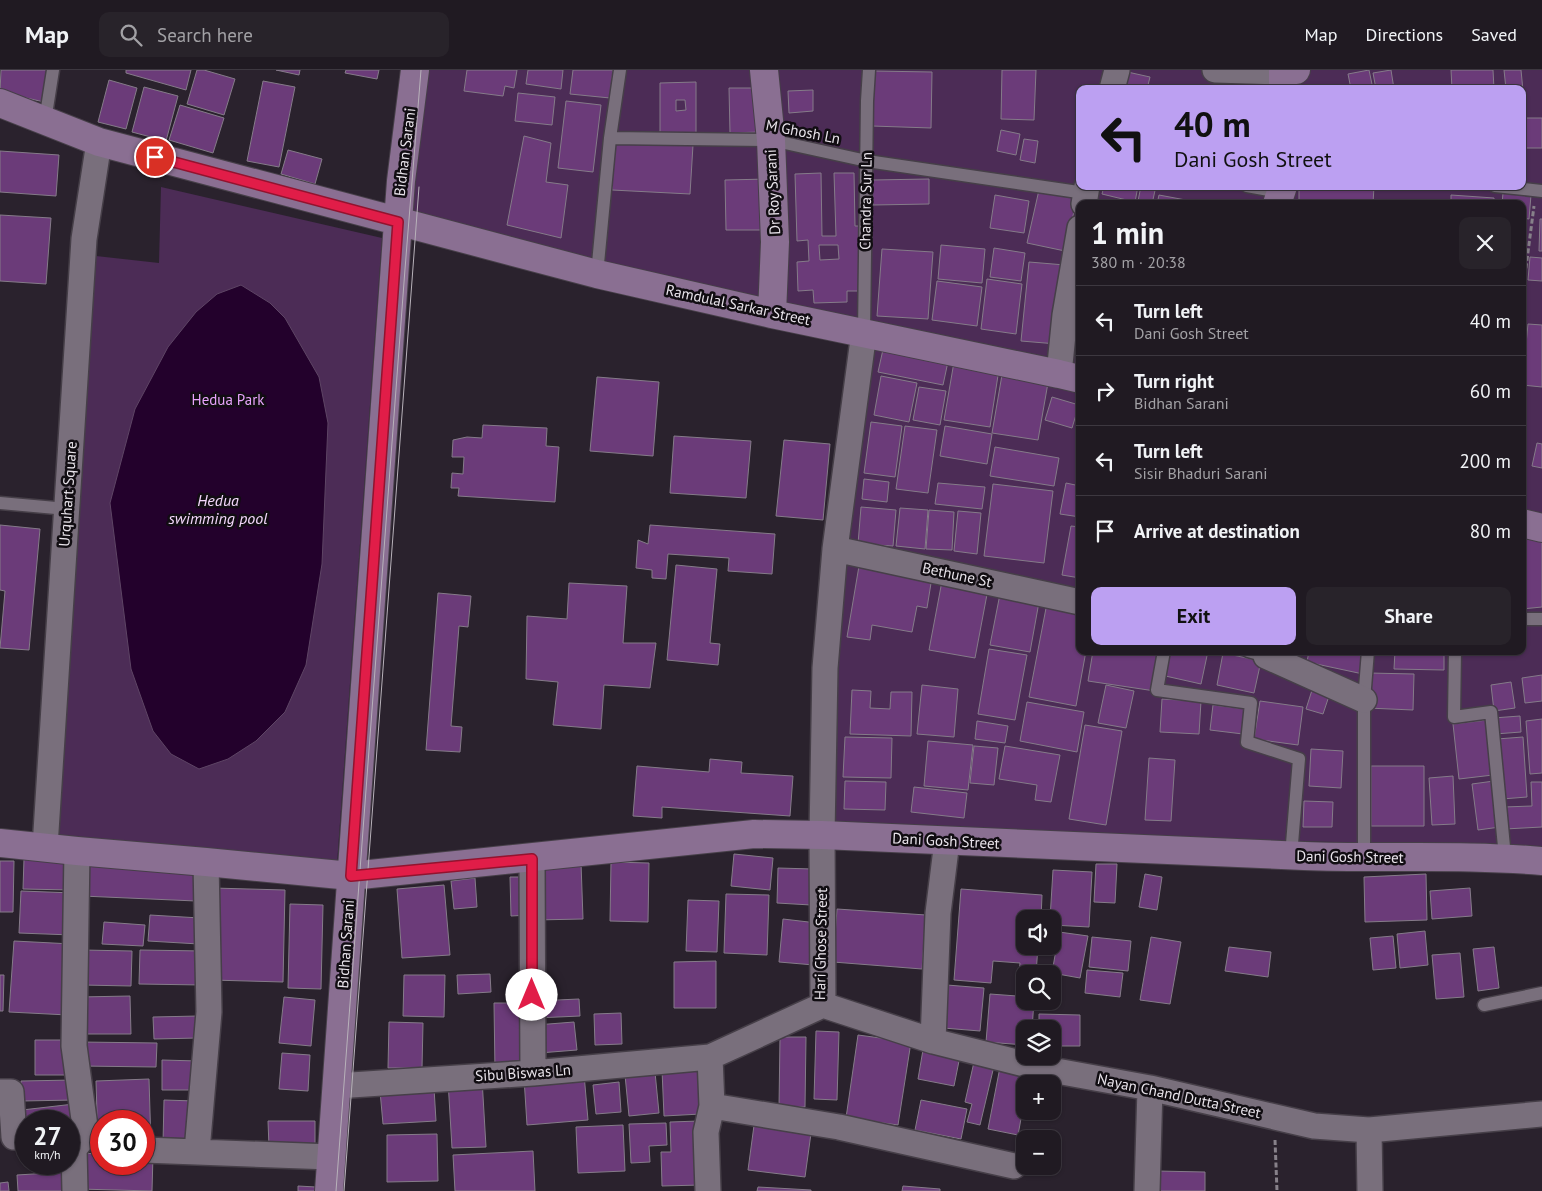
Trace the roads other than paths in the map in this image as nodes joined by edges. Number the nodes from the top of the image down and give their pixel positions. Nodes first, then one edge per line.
1 (53, 70) edge
2 (415, 70) edge
3 (620, 70) edge
4 (764, 70) edge
5 (869, 70) edge
6 (1117, 70) edge
7 (1215, 70) edge
8 (1286, 75) edge
9 (1113, 85) edge
10 (0, 103) edge
11 (44, 121) junction
12 (610, 138) junction
13 (771, 140) junction
14 (99, 142) junction
15 (867, 161) junction
16 (1526, 190) edge
17 (1539, 191) edge
18 (1085, 194) edge
19 (398, 222) junction
20 (1076, 251) edge
21 (597, 274) junction
22 (772, 314) junction
23 (864, 332) junction
24 (1070, 376) edge
25 (0, 503) edge
26 (67, 509) junction
27 (1526, 524) edge
28 (1542, 528) edge
29 (835, 549) junction
30 (1076, 601) edge
31 (1526, 619) edge
32 (1542, 619) edge
33 (1163, 655) edge
34 (1259, 655) edge
35 (1368, 655) edge
36 (1455, 655) edge
37 (1364, 700) junction
38 (822, 835) junction
39 (947, 841) junction
40 (0, 843) edge
41 (45, 847) junction
42 (77, 851) junction
43 (1291, 856) junction
44 (1505, 857) junction
45 (1364, 858) junction
46 (532, 859) junction
47 (1542, 861) edge
48 (206, 862) junction
49 (351, 876) junction
50 (1542, 993) edge
51 (1484, 1005) dead end
52 (823, 1006) junction
53 (933, 1041) junction
54 (710, 1057) junction
55 (533, 1073) junction
56 (336, 1086) junction
57 (1150, 1088) junction
58 (0, 1092) edge
59 (712, 1106) junction
60 (1542, 1114) edge
61 (1369, 1130) junction
62 (15, 1137) edge
63 (83, 1142) edge
64 (155, 1150) edge
65 (197, 1151) junction
66 (332, 1157) junction
67 (1014, 1166) dead end
68 (75, 1191) edge
69 (329, 1191) edge
70 (708, 1191) edge
71 (1147, 1191) edge
72 (1370, 1191) edge

1 - 11 lane
2 - 19 street, Bidhan Sarani
3 - 12 lane
4 - 13 street, Dr Roy Sarani
5 - 15 lane, Chandra Sur Ln
6 - 9 street
7 - 8 street
10 - 11 street, Ramdulal Sarkar Street
11 - 14 street, Ramdulal Sarkar Street
12 - 13 lane, M Ghosh Ln
12 - 21 lane
13 - 15 lane, M Ghosh Ln
13 - 22 street, Dr Roy Sarani
14 - 19 street, Ramdulal Sarkar Street
14 - 26 street, Urquhart Square
15 - 18 lane, M Ghosh Ln
15 - 23 lane, Chandra Sur Ln
16 - 17 lane
19 - 21 street, Ramdulal Sarkar Street
19 - 49 street, Bidhan Sarani
20 - 24 street
21 - 22 street, Ramdulal Sarkar Street
22 - 23 street, Ramdulal Sarkar Street
23 - 24 street, Ramdulal Sarkar Street
23 - 29 street, Hari Ghose Street
25 - 26 lane
26 - 41 street, Urquhart Square
27 - 28 street
29 - 30 street, Bethune St
29 - 38 street, Hari Ghose Street
31 - 32 lane
33 - 43 lane
34 - 37 street
35 - 37 lane
36 - 44 lane
37 - 45 lane
38 - 39 street, Dani Gosh Street
38 - 46 street, Dani Gosh Street
38 - 52 street, Hari Ghose Street
39 - 43 street, Dani Gosh Street
39 - 53 street
40 - 41 street, Dani Gosh Street
41 - 42 street, Dani Gosh Street
42 - 48 street, Dani Gosh Street
42 - 63 street
43 - 45 street, Dani Gosh Street
44 - 45 street, Dani Gosh Street
44 - 47 street, Dani Gosh Street
46 - 49 street, Dani Gosh Street
46 - 55 street
48 - 49 street, Dani Gosh Street
48 - 65 street
49 - 56 street, Bidhan Sarani
50 - 51 lane
52 - 53 street, Nayan Chand Dutta Street
52 - 54 street, Hari Ghose Street
53 - 57 street, Nayan Chand Dutta Street
54 - 55 street, Sibu Biswas Ln
54 - 59 street
55 - 56 street, Sibu Biswas Ln
56 - 66 street, Bidhan Sarani
57 - 61 street, Nayan Chand Dutta Street
57 - 71 street
58 - 62 street
59 - 67 street
59 - 70 street
60 - 61 street, Nayan Chand Dutta Street
61 - 72 street
63 - 68 street
64 - 65 street
65 - 66 street
66 - 69 street, Bidhan Sarani

